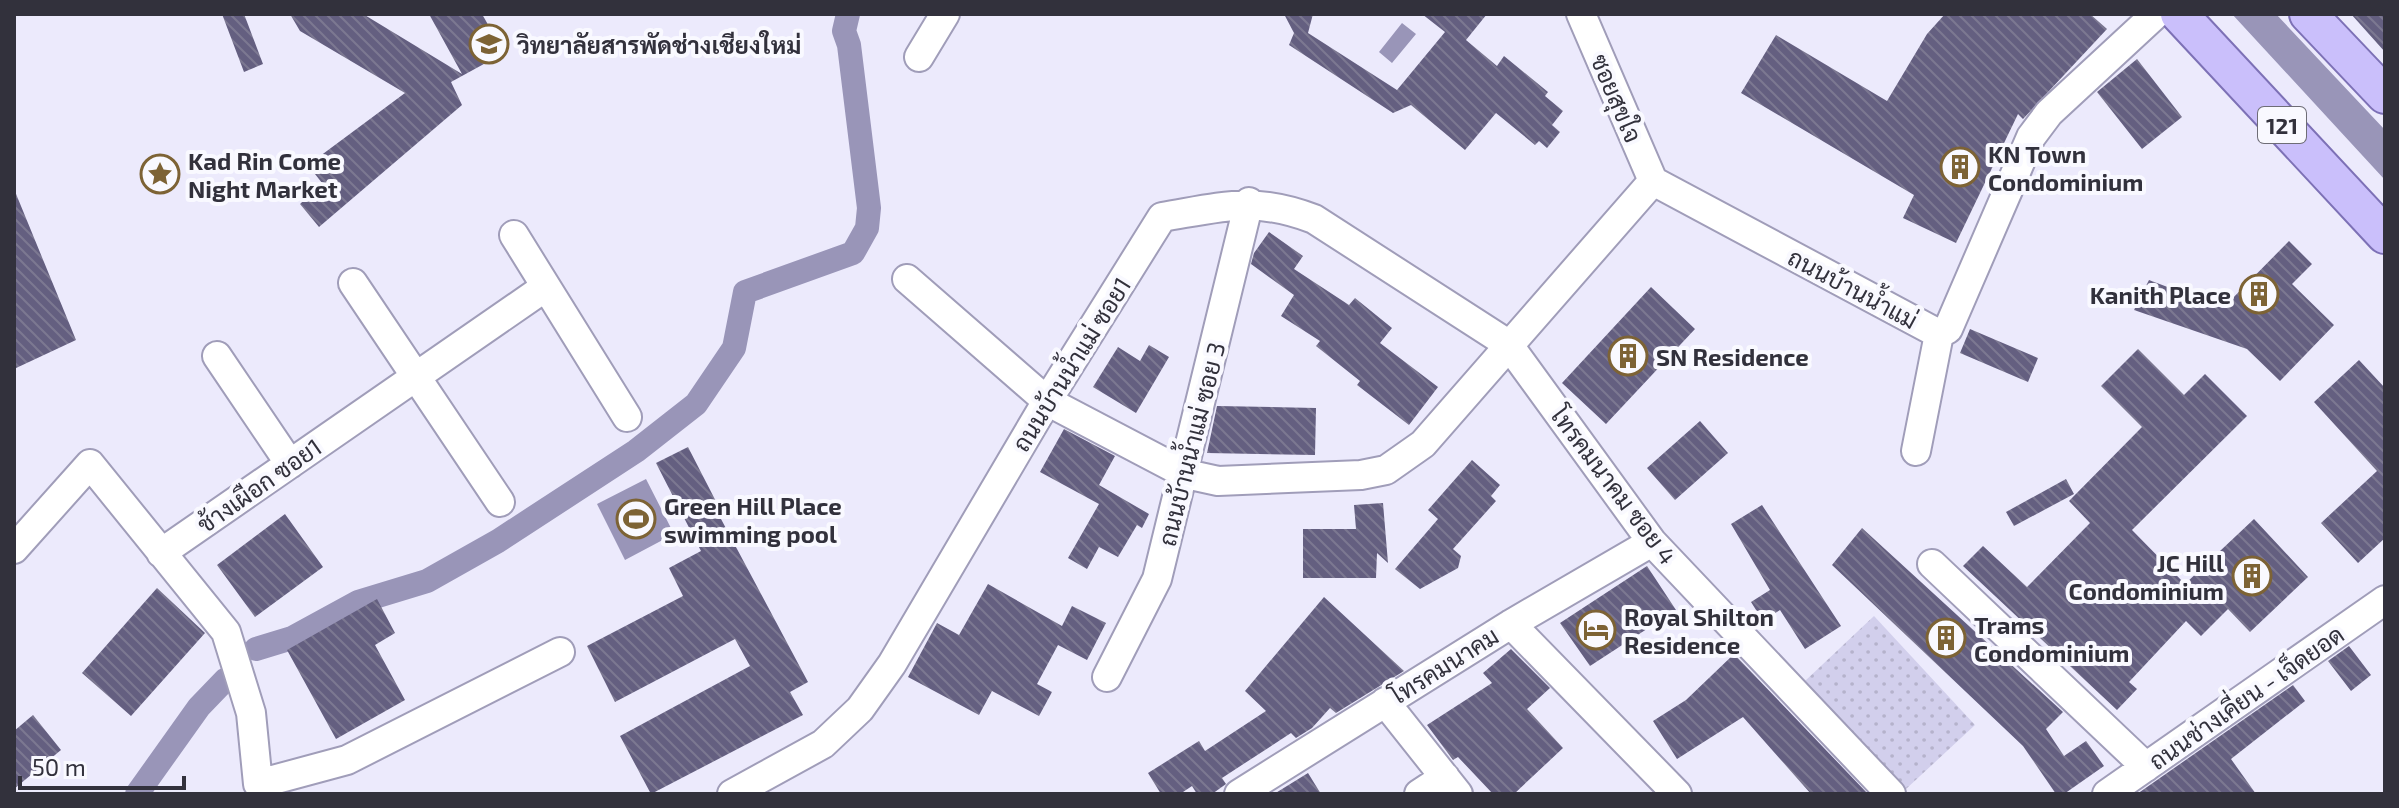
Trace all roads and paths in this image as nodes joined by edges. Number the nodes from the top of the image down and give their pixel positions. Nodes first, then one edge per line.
1 (945, 14) edge
2 (1581, 14) edge
3 (2156, 14) edge
4 (2179, 14) edge
5 (2308, 14) edge
6 (919, 57) dead end
7 (2385, 95) edge
8 (1653, 181) junction
9 (1249, 202) junction
10 (514, 235) dead end
11 (2385, 235) edge
12 (907, 279) dead end
13 (353, 283) dead end
14 (544, 288) junction
15 (1939, 334) junction
16 (1508, 344) junction
17 (217, 356) dead end
18 (416, 377) junction
19 (1047, 401) junction
20 (627, 417) dead end
21 (1916, 451) dead end
22 (290, 464) junction
23 (1186, 474) junction
24 (500, 502) dead end
25 (1652, 542) junction
26 (14, 549) edge
27 (161, 553) junction
28 (1932, 564) dead end
29 (2385, 600) edge
30 (1511, 624) junction
31 (560, 652) dead end
32 (1107, 677) dead end
33 (1385, 702) junction
34 (2146, 767) junction
35 (1451, 786) edge
36 (732, 794) edge
37 (1239, 794) edge
38 (1419, 794) edge
39 (1677, 794) edge
40 (1891, 794) edge
41 (2107, 794) edge

1 - 6 street
2 - 8 street, ซอยสุขใจ
3 - 15 street, ถนนบ้านน้ำแม่
4 - 11 main road, 121
5 - 7 main road
8 - 15 street, ถนนบ้านน้ำแม่
8 - 16 street
9 - 16 street, ถนนบ้านน้ำแม่ ซอย1
9 - 19 street, ถนนบ้านน้ำแม่ ซอย1
9 - 23 street, ถนนบ้านน้ำแม่ ซอย 3
10 - 14 street
12 - 19 street
13 - 18 street
14 - 18 street, ช้างเผือก ซอย1
14 - 20 street
15 - 21 street
16 - 23 street
16 - 25 street, โทรคมนาคม ซอย 4
17 - 22 street
18 - 22 street, ช้างเผือก ซอย1
18 - 24 street
19 - 23 street
19 - 36 street, ถนนบ้านน้ำแม่ ซอย1
22 - 27 street, ช้างเผือก ซอย1
23 - 32 street, ถนนบ้านน้ำแม่ ซอย 3
25 - 30 street, โทรคมนาคม
25 - 40 street, โทรคมนาคม ซอย 4
26 - 27 street
27 - 31 street
28 - 34 street
29 - 34 street, ถนนช่างเคี่ยน - เจ็ดยอด
30 - 33 street, โทรคมนาคม
30 - 39 street
33 - 35 street
33 - 37 street, โทรคมนาคม
34 - 41 street, ถนนช่างเคี่ยน - เจ็ดยอด
35 - 38 street

